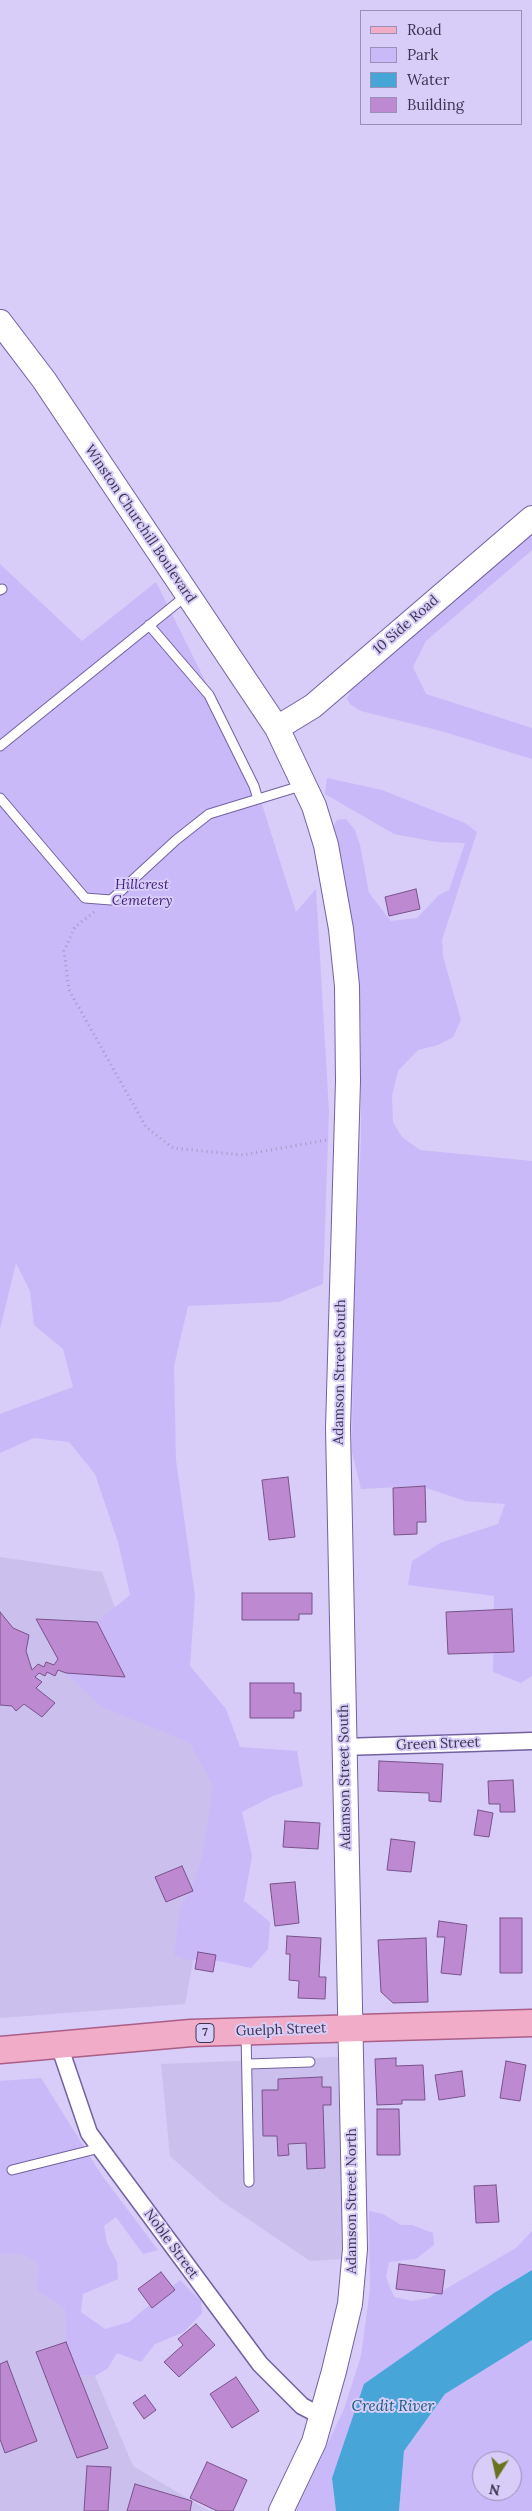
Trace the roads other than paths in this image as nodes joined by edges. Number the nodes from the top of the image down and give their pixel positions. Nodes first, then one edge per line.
1 (0, 322) edge
2 (532, 518) edge
3 (187, 595) junction
4 (149, 625) junction
5 (277, 728) junction
6 (0, 746) edge
7 (304, 785) junction
8 (0, 798) edge
9 (258, 799) junction
10 (532, 1741) edge
11 (343, 1747) junction
12 (532, 2023) edge
13 (351, 2028) junction
14 (246, 2031) junction
15 (59, 2045) junction
16 (0, 2050) edge
17 (310, 2062) dead end
18 (248, 2064) junction
19 (100, 2148) junction
20 (12, 2170) dead end
21 (249, 2182) dead end
22 (321, 2416) junction
23 (281, 2511) edge

1 - 3 main road, Winston Churchill Boulevard
2 - 5 main road, 10 Side Road
3 - 4 lane
3 - 5 main road, Winston Churchill Boulevard
4 - 6 lane
4 - 9 lane
5 - 7 main road, Adamson Street South
7 - 9 lane
7 - 11 main road, Adamson Street South
8 - 9 lane
10 - 11 street, Green Street
11 - 13 main road, Adamson Street South
12 - 13 main road, Guelph Street / 7
13 - 14 main road, Guelph Street / 7
13 - 22 main road, Adamson Street North
14 - 15 main road, Guelph Street / 7
14 - 18 lane
15 - 16 main road, Guelph Street / 7
15 - 19 street, Noble Street
17 - 18 lane
18 - 21 lane
19 - 20 lane
19 - 22 street, Noble Street
22 - 23 main road, Adamson Street North

